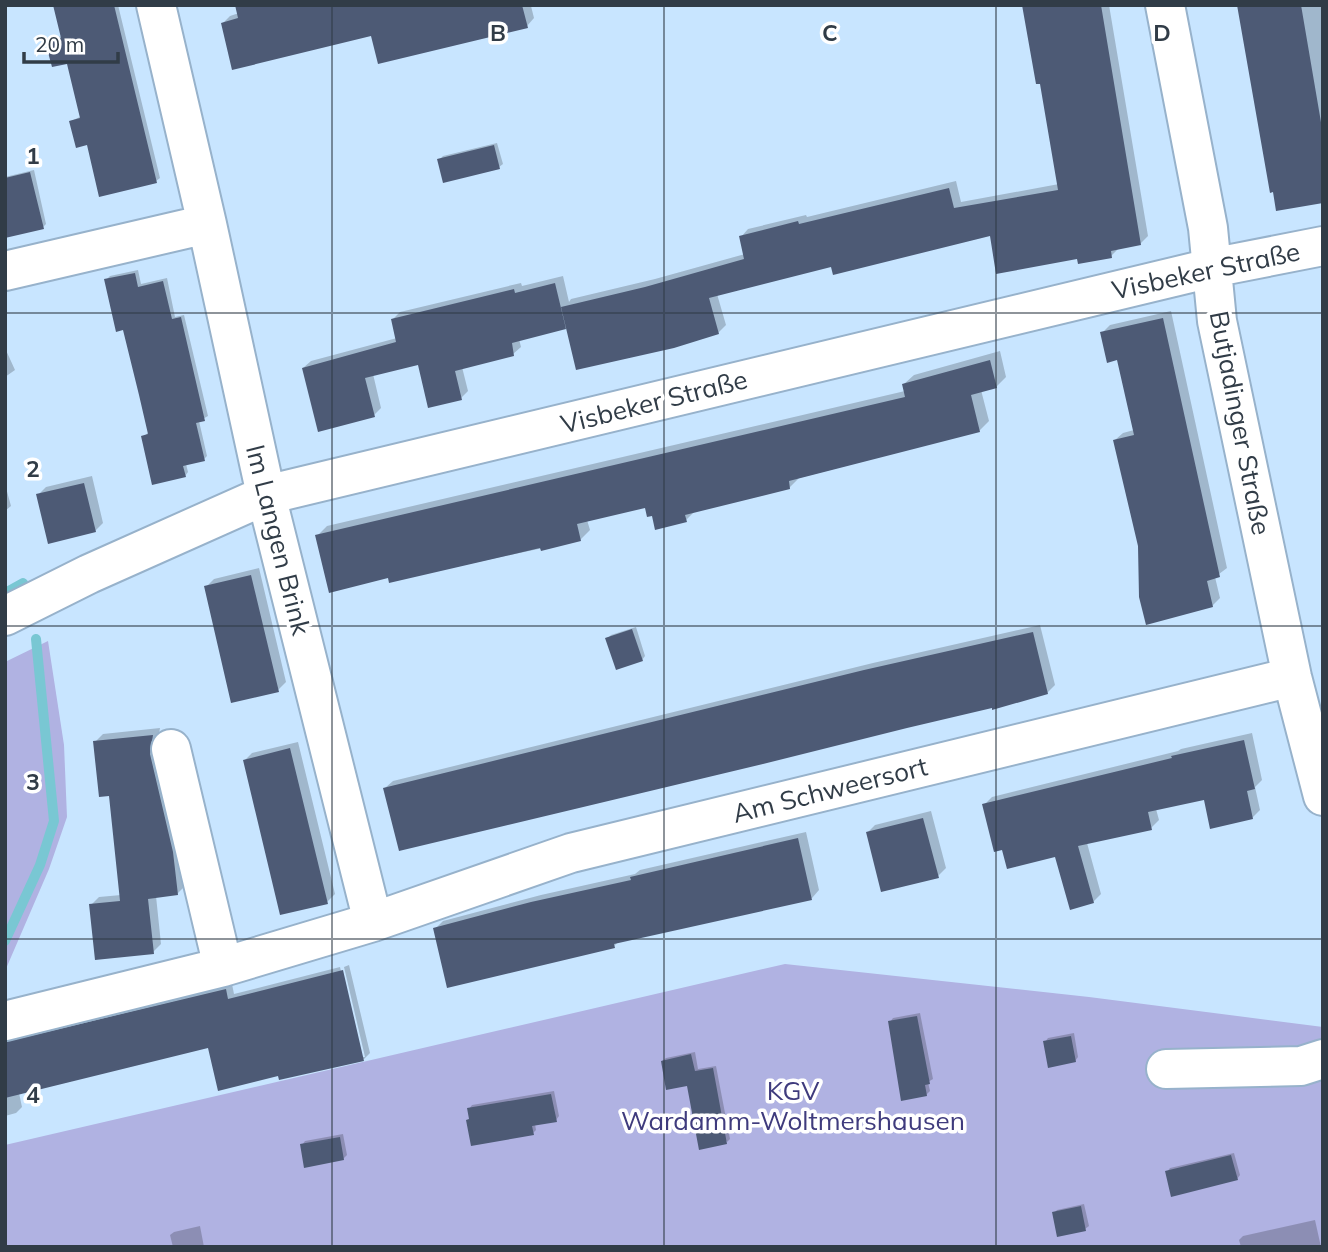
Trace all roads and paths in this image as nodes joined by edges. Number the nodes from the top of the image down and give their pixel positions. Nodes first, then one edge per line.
1 (156, 5) edge
2 (1165, 5) edge
3 (207, 224) junction
4 (1323, 246) edge
5 (1211, 268) junction
6 (5, 271) edge
7 (266, 495) junction
8 (5, 615) edge
9 (1292, 677) junction
10 (171, 749) dead end
11 (1323, 796) edge
12 (373, 922) junction
13 (223, 967) junction
14 (5, 1021) edge
15 (1323, 1059) edge
16 (1167, 1069) dead end

1 - 3 street, Im Langen Brink
2 - 5 street, Butjadinger Straße
3 - 6 street
3 - 7 street, Im Langen Brink
4 - 5 street, Visbeker Straße
5 - 7 street, Visbeker Straße
5 - 9 street, Butjadinger Straße
7 - 8 street, Visbeker Straße
7 - 12 street, Im Langen Brink
9 - 11 street, Butjadinger Straße
9 - 12 street, Am Schweersort
10 - 13 street
12 - 13 street
13 - 14 street
15 - 16 street

